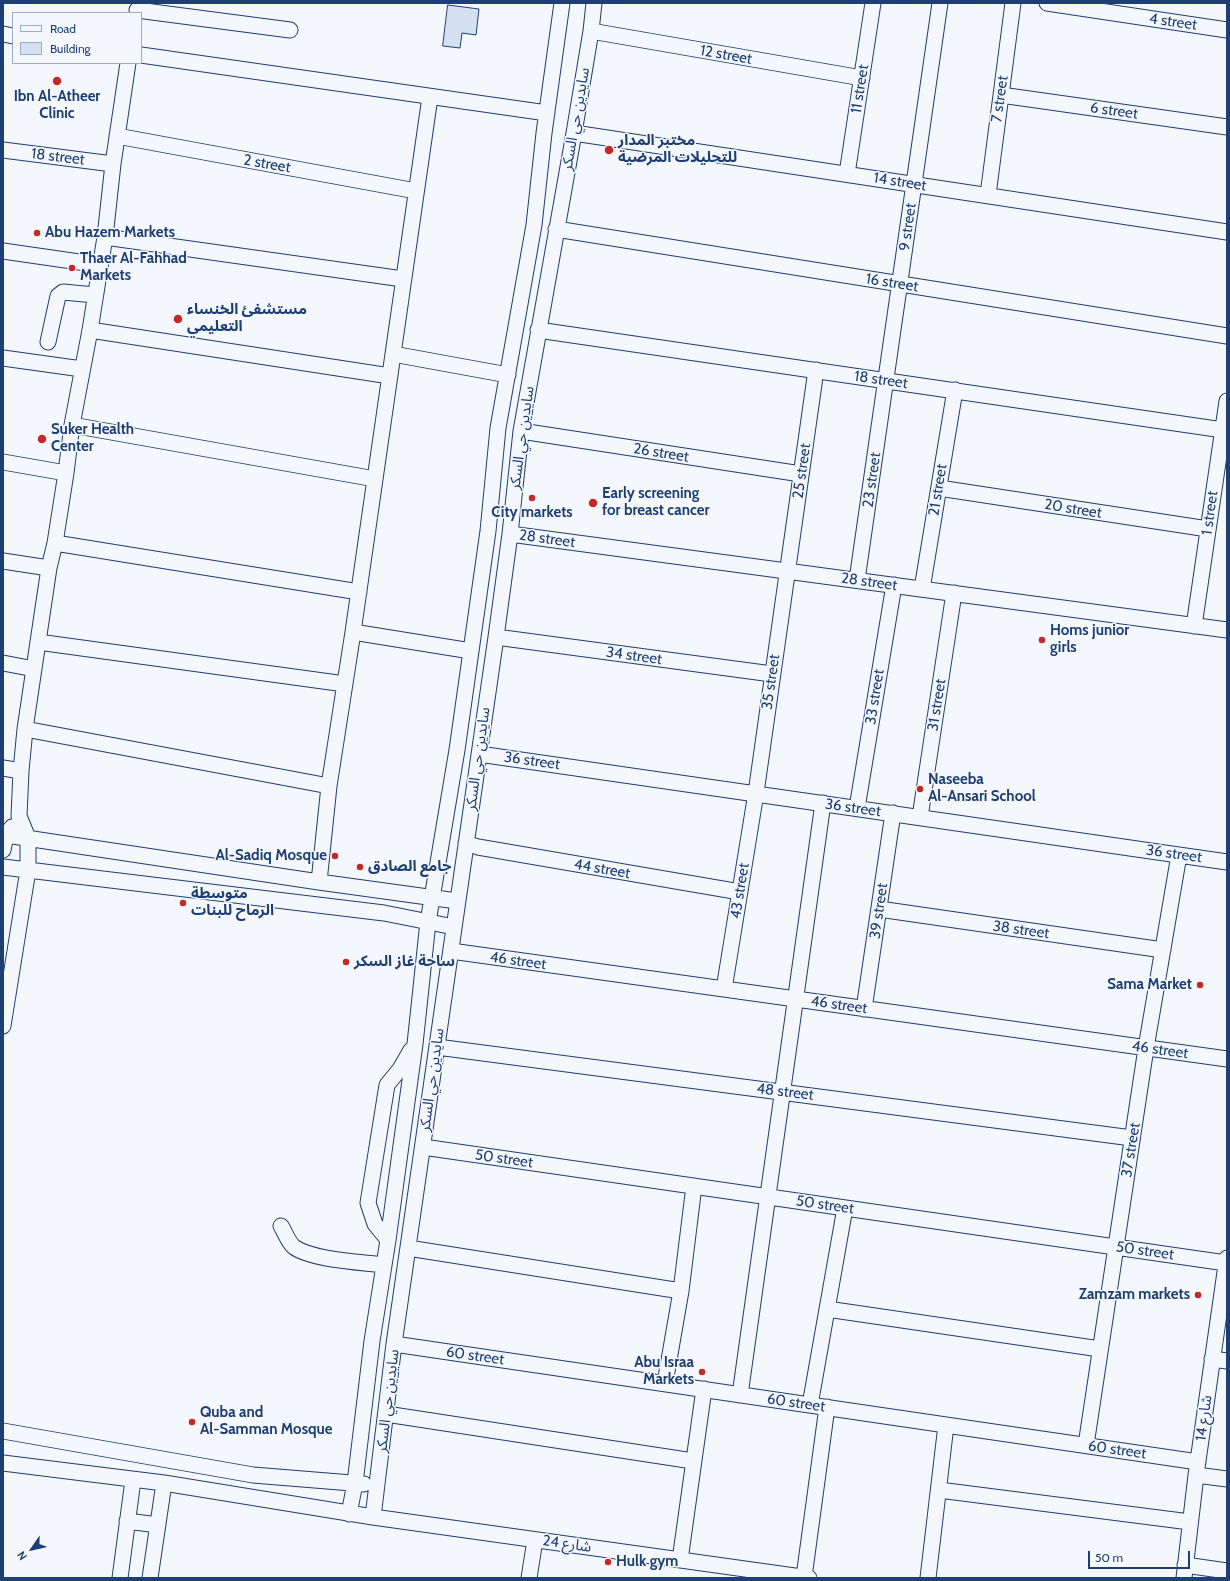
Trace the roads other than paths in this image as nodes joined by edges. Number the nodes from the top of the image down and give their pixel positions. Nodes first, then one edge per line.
1 (562, 3) edge
2 (594, 3) edge
3 (873, 3) edge
4 (940, 3) edge
5 (1013, 3) edge
6 (1047, 3) edge
7 (137, 9) edge
8 (290, 30) dead end
9 (1227, 30) edge
10 (590, 31) junction
11 (142, 55) edge
12 (128, 64) edge
13 (862, 78) junction
14 (1001, 95) junction
15 (430, 97) junction
16 (548, 113) junction
17 (1227, 127) edge
18 (574, 133) junction
19 (117, 136) junction
20 (3, 150) edge
21 (113, 164) junction
22 (847, 174) junction
23 (914, 184) junction
24 (416, 191) junction
25 (988, 195) junction
26 (556, 229) junction
27 (1227, 232) edge
28 (105, 237) junction
29 (3, 251) edge
30 (100, 266) junction
31 (403, 279) junction
32 (900, 284) junction
33 (95, 295) junction
34 (90, 330) junction
35 (538, 330) junction
36 (1227, 336) edge
37 (48, 342) dead end
38 (393, 354) junction
39 (3, 358) edge
40 (82, 369) junction
41 (816, 370) junction
42 (508, 375) junction
43 (390, 376) junction
44 (886, 380) junction
45 (955, 390) junction
46 (1227, 401) edge
47 (72, 425) junction
48 (1223, 430) junction
49 (520, 431) junction
50 (3, 462) edge
51 (66, 473) junction
52 (801, 474) junction
53 (375, 479) junction
54 (939, 488) junction
55 (1208, 529) junction
56 (510, 534) junction
57 (55, 543) junction
58 (3, 561) edge
59 (49, 568) junction
60 (788, 571) junction
61 (857, 580) junction
62 (894, 585) junction
63 (922, 589) junction
64 (359, 592) junction
65 (954, 593) junction
66 (1194, 626) junction
67 (1227, 630) edge
68 (353, 632) junction
69 (496, 637) junction
70 (38, 642) junction
71 (471, 651) junction
72 (3, 663) edge
73 (34, 669) junction
74 (772, 674) junction
75 (345, 684) junction
76 (25, 729) junction
77 (479, 754) junction
78 (3, 768) edge
79 (21, 771) junction
80 (329, 786) junction
81 (756, 793) junction
82 (823, 803) junction
83 (857, 808) junction
84 (893, 813) junction
85 (19, 816) junction
86 (920, 817) junction
87 (28, 838) junction
88 (4, 842) edge
89 (466, 843) junction
90 (1179, 855) junction
91 (1227, 862) edge
92 (3, 867) edge
93 (28, 870) junction
94 (319, 882) junction
95 (740, 892) junction
96 (433, 898) junction
97 (458, 901) junction
98 (879, 909) junction
99 (428, 922) junction
100 (454, 927) junction
101 (1163, 950) junction
102 (451, 951) junction
103 (724, 989) junction
104 (795, 999) junction
105 (864, 1009) junction
106 (3, 1026) edge
107 (415, 1044) junction
108 (437, 1047) junction
109 (1146, 1048) junction
110 (1227, 1059) edge
111 (783, 1092) junction
112 (1132, 1138) junction
113 (423, 1147) junction
114 (694, 1186) junction
115 (769, 1197) junction
116 (845, 1208) junction
117 (281, 1226) dead end
118 (388, 1240) junction
119 (1116, 1247) junction
120 (408, 1248) junction
121 (1227, 1261) edge
122 (384, 1265) junction
123 (680, 1291) junction
124 (827, 1309) junction
125 (394, 1344) junction
126 (1100, 1349) junction
127 (1220, 1360) edge
128 (665, 1384) junction
129 (704, 1389) junction
130 (740, 1395) junction
131 (810, 1405) junction
132 (827, 1407) junction
133 (386, 1414) junction
134 (946, 1425) junction
135 (3, 1431) edge
136 (1086, 1445) junction
137 (693, 1461) junction
138 (3, 1463) edge
139 (1197, 1468) junction
140 (1227, 1479) edge
141 (133, 1480) junction
142 (164, 1483) junction
143 (355, 1483) junction
144 (377, 1484) junction
145 (938, 1490) junction
146 (349, 1514) junction
147 (373, 1517) junction
148 (127, 1521) junction
149 (1190, 1522) junction
150 (158, 1525) junction
151 (535, 1540) junction
152 (680, 1560) junction
153 (1185, 1571) edge
154 (1227, 1572) edge
155 (120, 1578) edge
156 (150, 1578) edge
157 (529, 1578) edge
158 (806, 1578) edge
159 (928, 1578) edge

1 - 16 street, سايدين حي السكر
2 - 10 street, سايدين حي السكر
3 - 13 street, 11 street
4 - 23 street, 9 street
5 - 14 street, 7 street
6 - 9 street, 4 street
7 - 8 street
10 - 13 street, 12 street
10 - 18 street, سايدين حي السكر
11 - 15 street
12 - 19 street
13 - 22 street, 11 street
14 - 17 street, 6 street
14 - 25 street, 7 street
15 - 16 street
15 - 24 street
16 - 42 street, سايدين حي السكر
18 - 22 street, 14 street
18 - 26 street, سايدين حي السكر
19 - 21 street
19 - 24 street, 2 street
20 - 21 street, 18 street
21 - 28 street
22 - 23 street, 14 street
23 - 25 street, 14 street
23 - 32 street, 9 street
24 - 31 street
25 - 27 street, 14 street
26 - 32 street, 16 street
26 - 35 street, سايدين حي السكر
28 - 30 street
28 - 31 street
29 - 30 street
30 - 33 street
31 - 38 street
32 - 36 street, 16 street
32 - 44 street, 9 street
33 - 34 street
33 - 37 street
34 - 40 street
34 - 43 street
35 - 41 street, 18 street
35 - 49 street, سايدين حي السكر
38 - 42 street
38 - 43 street
39 - 40 street
40 - 47 street
41 - 44 street, 18 street
41 - 52 street, 25 street
42 - 71 street, سايدين حي السكر
43 - 53 street
44 - 45 street, 18 street
44 - 61 street, 23 street
45 - 48 street, 18 street
45 - 54 street, 21 street
46 - 48 street, 1 street
47 - 51 street
47 - 53 street
48 - 55 street, 1 street
49 - 52 street, 26 street
49 - 56 street, سايدين حي السكر
50 - 51 street
51 - 57 street
52 - 60 street, 25 street
53 - 64 street
54 - 55 street, 20 street
54 - 63 street, 21 street
55 - 66 street, 1 street
56 - 60 street, 28 street
56 - 69 street, سايدين حي السكر
57 - 59 street
57 - 64 street
58 - 59 street
59 - 70 street
60 - 61 street, 28 street
60 - 74 street, 35 street
61 - 62 street, 28 street
62 - 63 street, 28 street
62 - 83 street, 33 street
63 - 65 street, 28 street
64 - 68 street
65 - 66 street, 28 street
65 - 86 street, 31 street
66 - 67 street, 28 street
68 - 71 street
68 - 75 street
69 - 74 street, 34 street
69 - 77 street, سايدين حي السكر
70 - 73 street
70 - 75 street
71 - 96 street, سايدين حي السكر
72 - 73 street
73 - 76 street
74 - 81 street, 35 street
75 - 80 street
76 - 79 street
76 - 80 street
77 - 81 street, 36 street
77 - 89 street, سايدين حي السكر
78 - 79 street
79 - 85 street
80 - 94 street
81 - 82 street, 36 street
81 - 95 street, 43 street
82 - 83 street, 36 street
82 - 104 street
83 - 84 street, 36 street
84 - 86 street, 36 street
84 - 98 street, 39 street
85 - 87 street
85 - 88 street
86 - 90 street, 36 street
87 - 88 street
87 - 93 street
87 - 94 street
89 - 95 street, 44 street
89 - 97 street, سايدين حي السكر
90 - 91 street, 36 street
90 - 101 street, 37 street
92 - 93 street
93 - 99 street
93 - 106 street
94 - 96 street
95 - 103 street, 43 street
96 - 97 street
96 - 99 street, سايدين حي السكر
97 - 100 street, سايدين حي السكر
98 - 101 street, 38 street
98 - 105 street, 39 street
99 - 100 street
99 - 107 street, سايدين حي السكر
100 - 102 street, سايدين حي السكر
101 - 109 street, 37 street
102 - 103 street, 46 street
102 - 108 street, سايدين حي السكر
103 - 104 street, 46 street
104 - 105 street, 46 street
104 - 111 street
105 - 109 street, 46 street
107 - 118 street, سايدين حي السكر
107 - 118 street
108 - 111 street, 48 street
108 - 113 street, سايدين حي السكر
109 - 110 street, 46 street
109 - 112 street, 37 street
111 - 112 street, 48 street
111 - 115 street
112 - 119 street, 37 street
113 - 114 street, 50 street
113 - 120 street, سايدين حي السكر
114 - 115 street, 50 street
114 - 123 street
115 - 116 street, 50 street
115 - 130 street
116 - 119 street, 50 street
116 - 124 street
117 - 122 street
118 - 122 street, سايدين حي السكر
119 - 121 street, 50 street
119 - 126 street, 37 street
120 - 123 street
120 - 125 street, سايدين حي السكر
121 - 127 street, شارع 14
122 - 143 street, سايدين حي السكر
123 - 128 street
124 - 126 street
124 - 131 street
125 - 128 street, 60 street
125 - 133 street, سايدين حي السكر
126 - 136 street, 37 street
127 - 139 street, شارع 14
128 - 129 street, 60 street
129 - 130 street, 60 street
129 - 137 street
130 - 131 street, 60 street
131 - 132 street, 60 street
132 - 134 street, 60 street
132 - 158 street
133 - 137 street
133 - 144 street, سايدين حي السكر
134 - 136 street, 60 street
134 - 145 street
135 - 143 street
136 - 139 street, 60 street
137 - 152 street
138 - 141 street, شارع 24
139 - 140 street, 60 street
139 - 149 street, شارع 14
141 - 142 street, شارع 24
141 - 148 street
142 - 146 street, شارع 24
142 - 150 street
143 - 144 street
143 - 146 street, سايدين حي السكر
144 - 147 street, سايدين حي السكر
145 - 149 street
145 - 159 street
146 - 147 street, شارع 24
147 - 151 street, شارع 24
148 - 150 street
148 - 155 street
149 - 153 street, شارع 14
150 - 156 street
151 - 152 street, شارع 24
151 - 157 street
152 - 158 street, شارع 24
153 - 154 street

